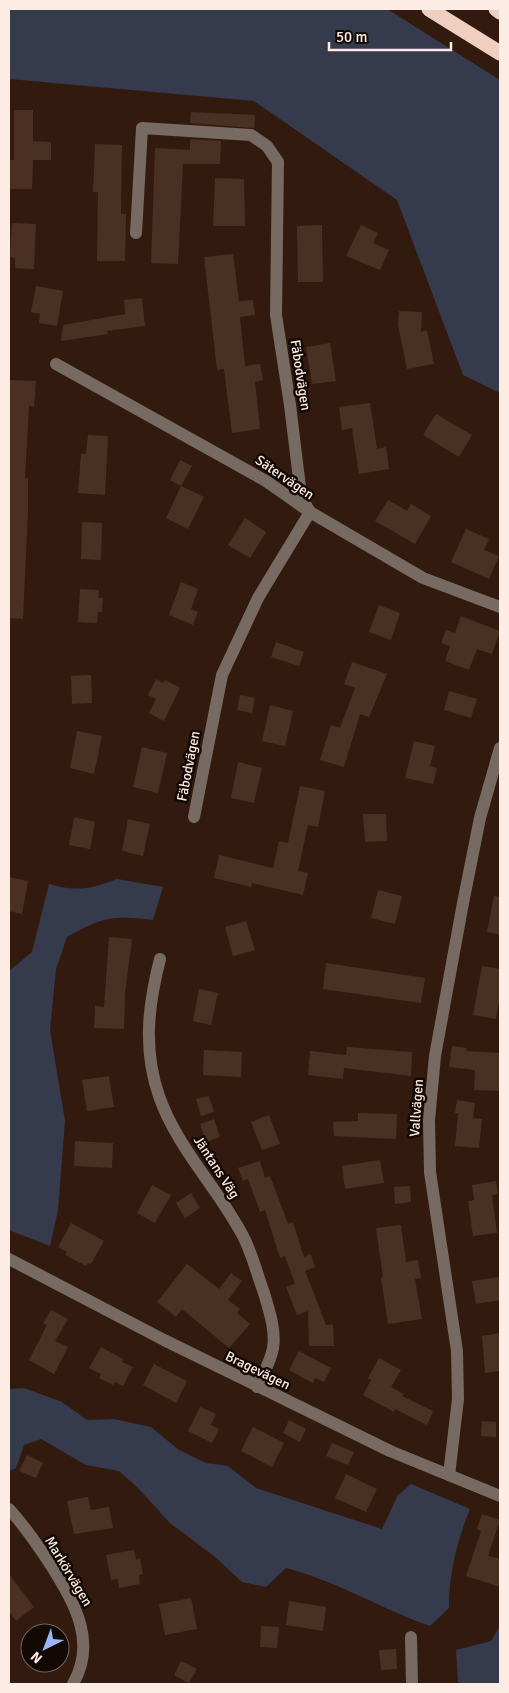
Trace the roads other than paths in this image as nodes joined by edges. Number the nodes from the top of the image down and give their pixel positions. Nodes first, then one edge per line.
1 (429, 9) edge
2 (496, 9) edge
3 (500, 12) edge
4 (500, 53) edge
5 (136, 233) dead end
6 (56, 364) dead end
7 (310, 512) junction
8 (500, 607) edge
9 (500, 748) edge
10 (194, 817) dead end
11 (160, 959) dead end
12 (9, 1259) edge
13 (257, 1386) junction
14 (449, 1475) junction
15 (500, 1496) edge
16 (9, 1509) edge
17 (411, 1637) dead end
18 (73, 1684) edge
19 (412, 1684) edge

1 - 4 highway
2 - 3 highway
5 - 7 street, Fäbodvägen
6 - 7 street, Sätervägen
7 - 8 street, Sätervägen
7 - 10 street, Fäbodvägen
9 - 14 street, Vallvägen
11 - 13 street, Jäntans Väg
12 - 13 street, Bragevägen
13 - 14 street, Bragevägen
14 - 15 street, Bragevägen
16 - 18 street, Markörvägen
17 - 19 street

